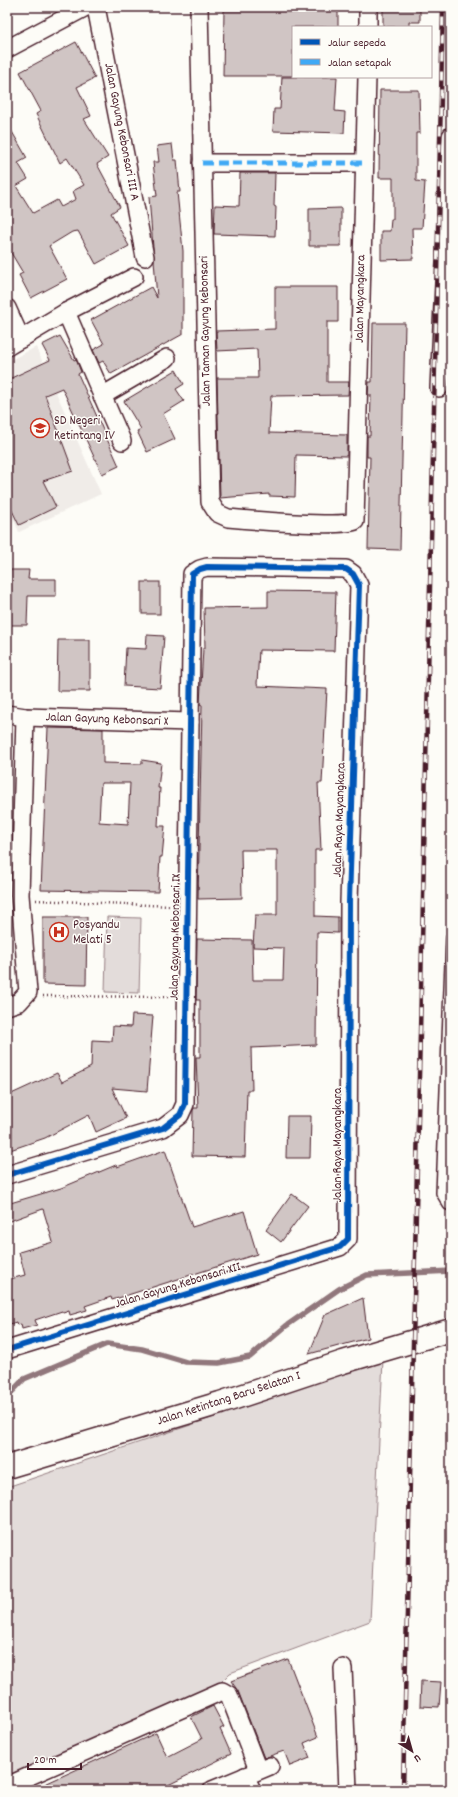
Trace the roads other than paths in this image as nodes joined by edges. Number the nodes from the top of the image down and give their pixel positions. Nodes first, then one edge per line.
1 (86, 7) edge
2 (96, 7) edge
3 (198, 7) edge
4 (368, 7) edge
5 (368, 26) edge
6 (7, 49) edge
7 (367, 78) edge
8 (451, 136) edge
9 (202, 163) junction
10 (364, 163) junction
11 (145, 257) dead end
12 (134, 277) dead end
13 (7, 308) edge
14 (66, 312) junction
15 (14, 343) edge
16 (167, 358) dead end
17 (439, 388) dead end
18 (102, 396) junction
19 (122, 441) dead end
20 (355, 521) joint
21 (192, 574) joint
22 (7, 714) edge
23 (25, 717) junction
24 (190, 722) junction
25 (16, 897) edge
26 (451, 937) edge
27 (7, 1006) edge
28 (7, 1175) edge
29 (451, 1206) edge
30 (349, 1233) joint
31 (451, 1330) edge
32 (7, 1350) edge
33 (7, 1467) edge
34 (343, 1668) dead end
35 (256, 1776) edge
36 (7, 1786) edge
37 (212, 1790) edge
38 (348, 1790) edge

1 - 6 street
2 - 11 street, Jalan Gayung Kebonsari III A
3 - 9 street, Jalan Taman Gayung Kebonsari
4 - 5 street
7 - 10 street, Jalan Mayangkara
8 - 17 street
9 - 10 street
9 - 20 street, Jalan Taman Gayung Kebonsari
10 - 20 street, Jalan Mayangkara
12 - 14 street
13 - 15 street
14 - 15 street
14 - 18 street
16 - 18 street
18 - 19 street
21 - 24 street, Jalan Gayung Kebonsari IX
21 - 30 street, Jalan Raya Mayangkara
22 - 23 street, Jalan Gayung Kebonsari X
23 - 24 street, Jalan Gayung Kebonsari X
23 - 25 street
24 - 28 street, Jalan Gayung Kebonsari IX
25 - 27 street
26 - 29 lane
30 - 32 street, Jalan Gayung Kebonsari XII
31 - 33 street, Jalan Ketintang Baru Selatan I
34 - 38 street
35 - 36 street
35 - 37 street

